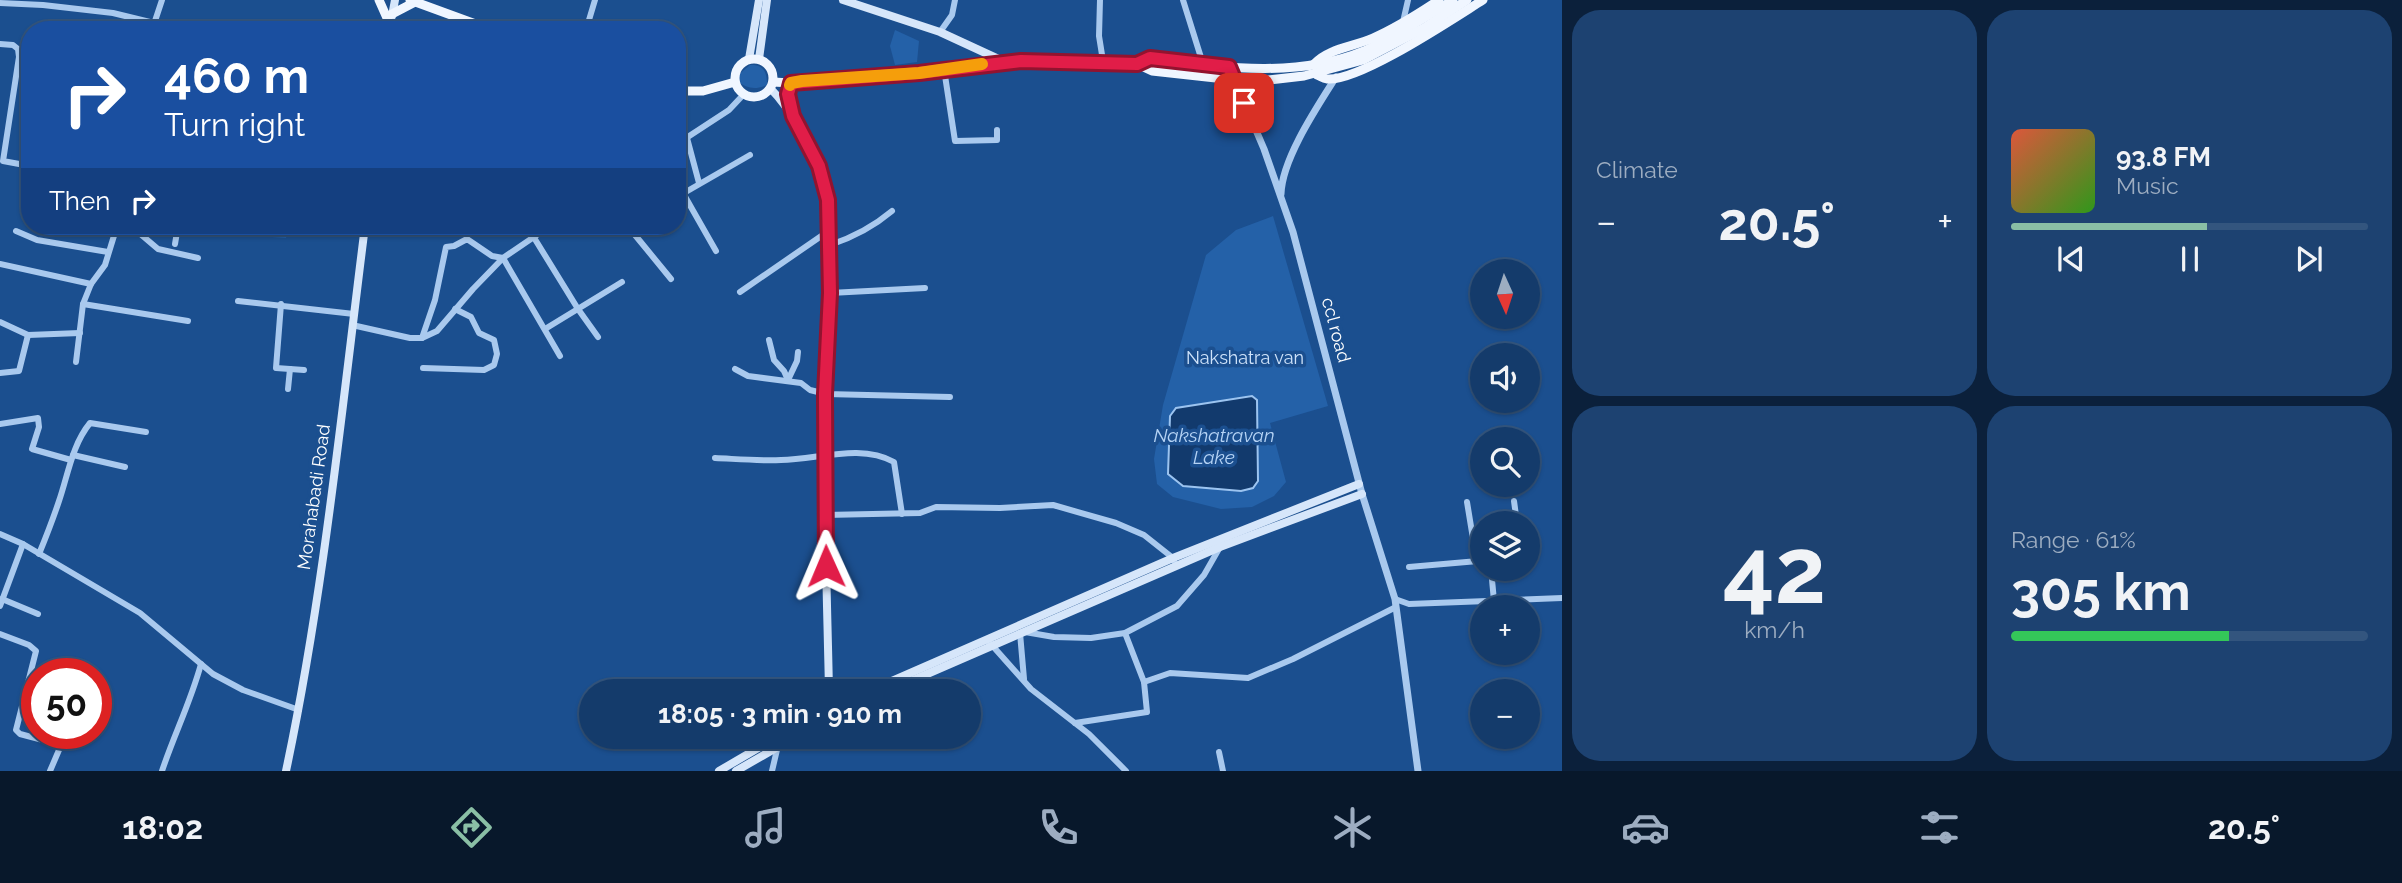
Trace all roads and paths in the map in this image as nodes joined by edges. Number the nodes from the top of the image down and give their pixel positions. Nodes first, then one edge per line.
1 (162, 0) edge
2 (379, 0) edge
3 (395, 0) edge
4 (595, 0) edge
5 (759, 0) edge
6 (767, 0) edge
7 (843, 0) edge
8 (955, 0) edge
9 (1100, 0) edge
10 (1182, 0) edge
11 (1408, 0) edge
12 (1439, 0) edge
13 (1453, 0) edge
14 (1466, 0) edge
15 (1483, 0) edge
16 (417, 1) edge
17 (0, 3) edge
18 (392, 14) junction
19 (138, 21) edge
20 (155, 21) edge
21 (388, 21) edge
22 (392, 21) edge
23 (469, 21) edge
24 (589, 21) edge
25 (1403, 22) junction
26 (940, 32) junction
27 (0, 44) edge
28 (1384, 46) junction
29 (754, 59) junction
30 (1103, 61) junction
31 (1005, 62) junction
32 (1137, 64) junction
33 (1203, 64) junction
34 (1314, 64) junction
35 (1229, 67) junction
36 (944, 69) junction
37 (1315, 74) junction
38 (1336, 77) junction
39 (1234, 80) junction
40 (735, 82) junction
41 (791, 83) junction
42 (772, 85) junction
43 (686, 91) edge
44 (744, 94) junction
45 (793, 116) junction
46 (997, 130) dead end
47 (687, 138) joint
48 (750, 155) dead end
49 (3, 162) junction
50 (21, 165) edge
51 (0, 169) edge
52 (699, 183) junction
53 (686, 191) edge
54 (1280, 198) junction
55 (686, 204) edge
56 (892, 211) dead end
57 (830, 230) junction
58 (16, 231) dead end
59 (21, 233) edge
60 (25, 235) edge
61 (114, 235) edge
62 (142, 235) edge
63 (176, 235) edge
64 (364, 235) edge
65 (635, 235) edge
66 (533, 236) joint
67 (175, 244) dead end
68 (830, 245) junction
69 (716, 251) dead end
70 (108, 252) junction
71 (198, 258) dead end
72 (503, 258) junction
73 (0, 264) edge
74 (671, 279) dead end
75 (622, 282) dead end
76 (91, 284) junction
77 (925, 288) dead end
78 (740, 292) dead end
79 (830, 293) junction
80 (237, 301) dead end
81 (83, 304) junction
82 (281, 304) junction
83 (455, 309) junction
84 (578, 309) junction
85 (354, 314) junction
86 (188, 321) dead end
87 (0, 322) edge
88 (352, 325) junction
89 (545, 328) junction
90 (80, 333) junction
91 (28, 335) junction
92 (598, 337) dead end
93 (422, 338) junction
94 (769, 340) dead end
95 (798, 352) dead end
96 (560, 356) dead end
97 (76, 362) dead end
98 (423, 368) dead end
99 (290, 369) junction
100 (735, 369) dead end
101 (304, 370) dead end
102 (0, 373) edge
103 (788, 380) junction
104 (288, 389) dead end
105 (825, 394) junction
106 (950, 397) dead end
107 (0, 424) edge
108 (146, 432) dead end
109 (826, 455) junction
110 (72, 458) junction
111 (715, 458) dead end
112 (125, 467) dead end
113 (1359, 484) junction
114 (1362, 494) junction
115 (1514, 501) dead end
116 (1467, 502) dead end
117 (1515, 511) edge
118 (902, 514) junction
119 (825, 515) junction
120 (1470, 516) edge
121 (0, 534) edge
122 (23, 544) junction
123 (1220, 547) junction
124 (39, 554) junction
125 (1174, 562) junction
126 (1470, 564) edge
127 (1409, 567) dead end
128 (1562, 598) edge
129 (1540, 599) edge
130 (1470, 602) edge
131 (1, 603) edge
132 (1395, 603) junction
133 (38, 614) dead end
134 (1022, 632) junction
135 (0, 634) edge
136 (1125, 634) junction
137 (990, 642) junction
138 (201, 664) junction
139 (829, 679) edge
140 (899, 679) edge
141 (913, 679) edge
142 (1024, 681) junction
143 (1144, 682) junction
144 (299, 710) junction
145 (1074, 723) junction
146 (761, 749) edge
147 (766, 749) edge
148 (776, 749) edge
149 (1219, 752) dead end
150 (50, 771) edge
151 (162, 771) edge
152 (286, 771) edge
153 (719, 771) edge
154 (736, 771) edge
155 (772, 771) edge
156 (1126, 771) edge
157 (1223, 771) edge
158 (1419, 771) edge

1 - 20 street
2 - 21 main road
3 - 18 main road
4 - 24 street
5 - 29 main road
6 - 29 main road
7 - 26 main road
8 - 26 street
9 - 30 street
10 - 33 street
11 - 25 street
12 - 25 main road
13 - 28 main road
14 - 28 main road
15 - 38 main road
16 - 18 main road
16 - 23 main road
17 - 19 street
18 - 22 main road
25 - 34 main road
26 - 31 main road
27 - 49 street
28 - 34 main road
28 - 37 main road
29 - 40 main road
29 - 42 main road
30 - 31 main road
30 - 32 main road
31 - 36 main road
32 - 33 main road
32 - 39 main road
33 - 35 main road
34 - 35 main road
35 - 39 street, ccl road
36 - 41 main road
36 - 46 street
37 - 38 main road
37 - 39 main road
38 - 54 street
39 - 54 street, ccl road
40 - 43 main road
40 - 44 main road
41 - 42 main road
41 - 45 main road
42 - 44 main road
42 - 45 main road
44 - 47 street
45 - 57 main road
47 - 52 street
48 - 52 street
49 - 50 street
49 - 51 street
52 - 53 street
54 - 113 street, ccl road
55 - 69 street
56 - 68 street
57 - 68 main road
57 - 78 street
58 - 59 street
60 - 70 street
61 - 70 street
62 - 71 street
63 - 67 street
64 - 85 main road, Morahabadi Road
65 - 74 street
66 - 72 street
66 - 84 street
68 - 79 main road
70 - 76 street
72 - 83 street
72 - 89 street
72 - 93 street
73 - 76 street
75 - 84 street
76 - 81 street
77 - 79 street
79 - 105 main road
80 - 82 street
81 - 86 street
81 - 90 street
82 - 85 street
82 - 99 street
83 - 93 street
83 - 98 street
84 - 89 street
84 - 92 street
85 - 88 main road, Morahabadi Road
87 - 91 street
88 - 93 street
88 - 144 main road, Morahabadi Road
89 - 96 street
90 - 91 street
90 - 97 street
91 - 102 street
94 - 103 street
95 - 103 street
99 - 101 street
99 - 104 street
100 - 103 street
103 - 105 street
105 - 106 street
105 - 109 main road
107 - 110 street
108 - 110 street
109 - 111 street
109 - 118 street
109 - 119 main road
110 - 112 street
110 - 124 street
113 - 114 street, ccl road
113 - 125 main road
114 - 123 main road
114 - 132 street, ccl road
115 - 117 street
116 - 120 street
118 - 119 street
118 - 125 street
119 - 139 main road
121 - 122 street
122 - 124 street
122 - 131 street
123 - 125 main road
123 - 136 street
124 - 138 street
125 - 134 main road
125 - 137 main road
126 - 127 street
128 - 129 street
130 - 132 street
131 - 133 street
132 - 143 street
132 - 158 street, ccl road
134 - 136 street
134 - 137 main road
134 - 142 street
135 - 150 street
136 - 143 street
137 - 140 main road
137 - 141 main road
137 - 142 street
138 - 144 street
138 - 151 street
142 - 145 street
143 - 145 street
144 - 152 main road, Morahabadi Road
145 - 156 street
146 - 153 main road
147 - 154 main road
148 - 155 street
149 - 157 street

